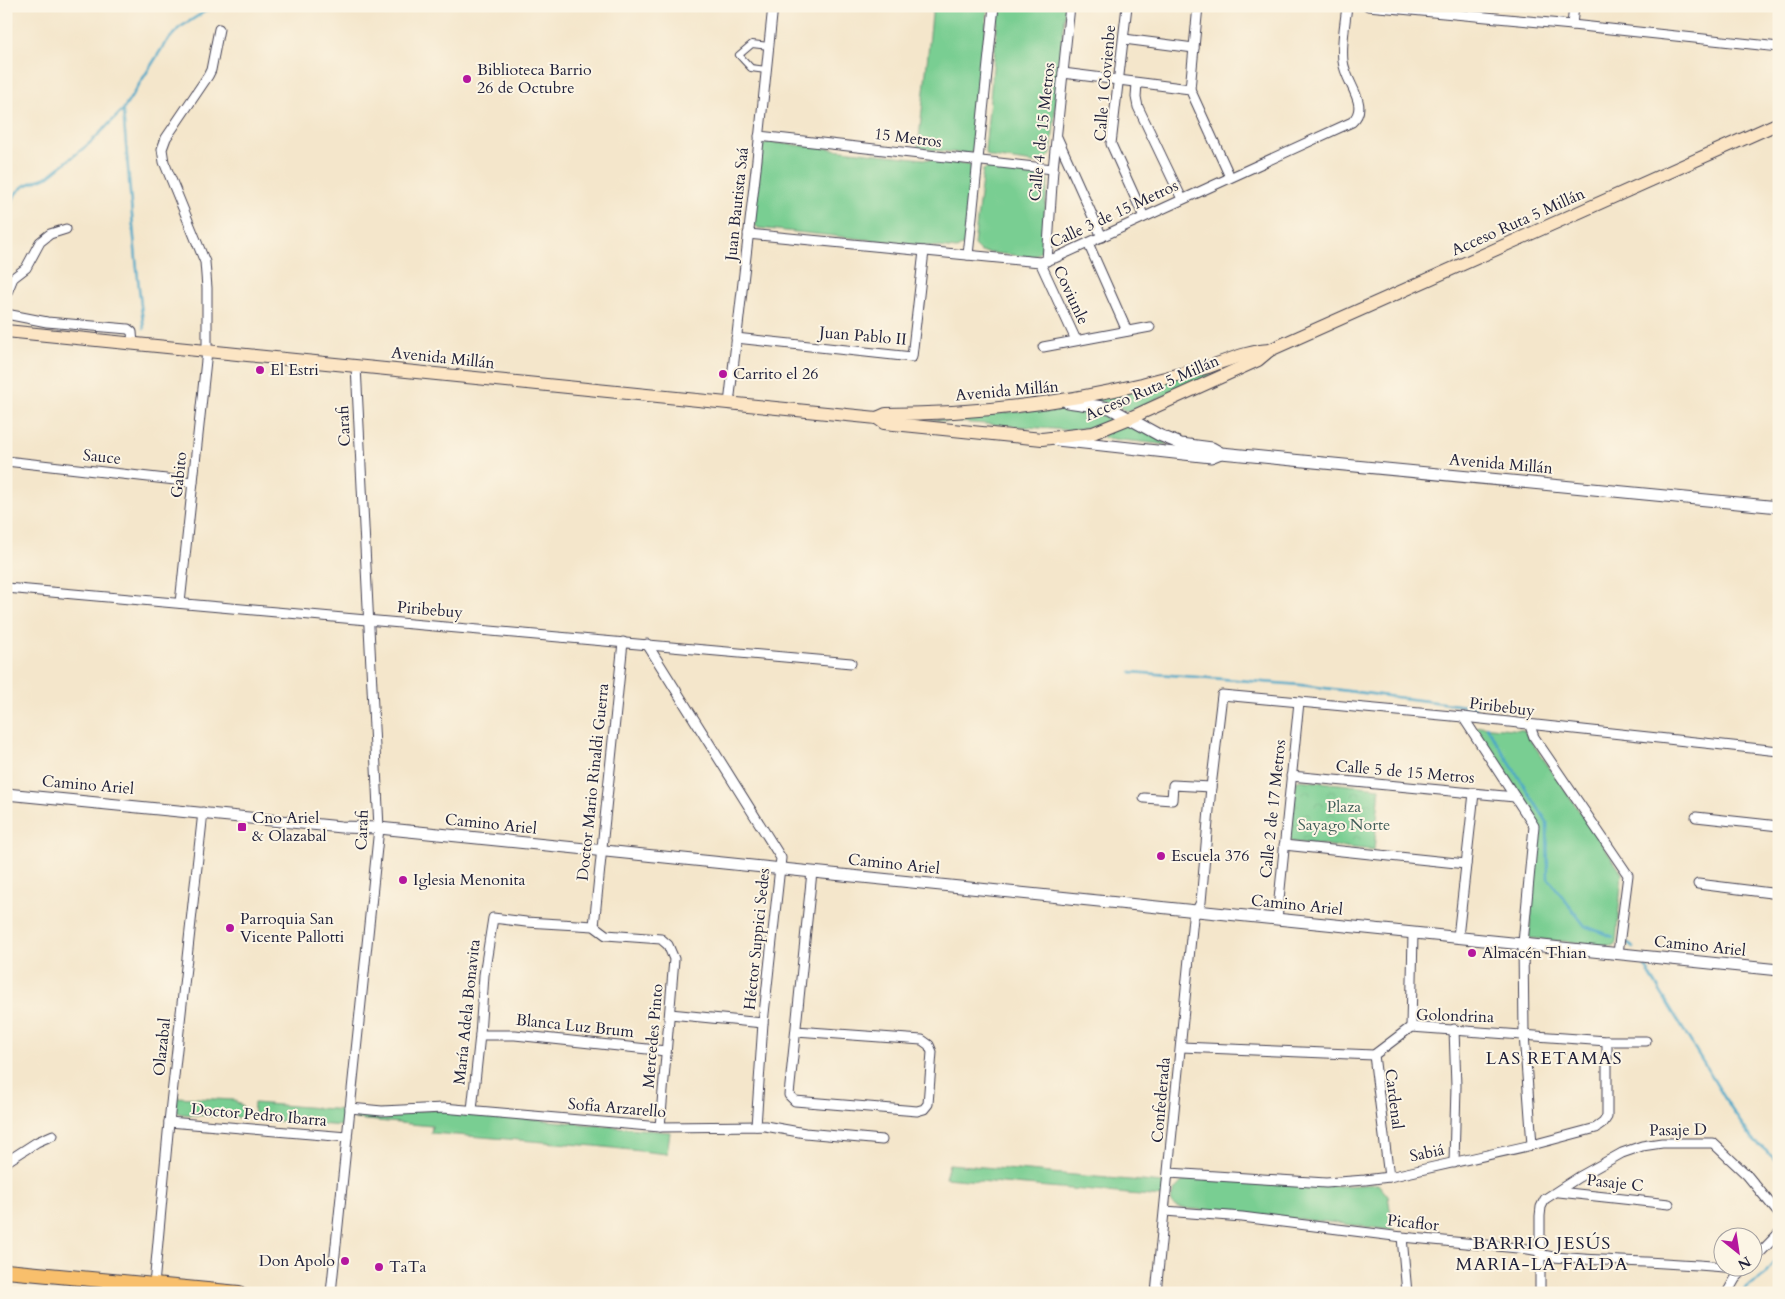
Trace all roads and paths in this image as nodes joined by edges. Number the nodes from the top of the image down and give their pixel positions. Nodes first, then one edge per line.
1 (773, 6) edge
2 (994, 6) edge
3 (1070, 6) edge
4 (1127, 6) edge
5 (1198, 6) edge
6 (1347, 6) edge
7 (1368, 6) edge
8 (1574, 6) edge
9 (1572, 25) junction
10 (219, 29) dead end
11 (1124, 39) junction
12 (769, 46) junction
13 (1194, 48) junction
14 (1779, 48) edge
15 (766, 70) junction
16 (1064, 74) junction
17 (1118, 81) junction
18 (1138, 83) junction
19 (1190, 90) junction
20 (1779, 123) edge
21 (1057, 135) junction
22 (760, 136) junction
23 (978, 162) junction
24 (1053, 169) junction
25 (1230, 178) junction
26 (1182, 199) junction
27 (1144, 217) junction
28 (66, 229) dead end
29 (748, 234) junction
30 (1102, 237) junction
31 (1088, 243) junction
32 (924, 251) junction
33 (968, 255) junction
34 (1043, 262) junction
35 (6, 295) edge
36 (6, 314) edge
37 (1150, 327) dead end
38 (6, 331) edge
39 (1128, 331) junction
40 (736, 338) junction
41 (1076, 340) junction
42 (132, 344) junction
43 (1043, 347) dead end
44 (1270, 350) junction
45 (207, 351) junction
46 (356, 366) junction
47 (1054, 401) junction
48 (728, 404) junction
49 (877, 418) junction
50 (1130, 418) junction
51 (1042, 439) junction
52 (1221, 453) junction
53 (6, 461) edge
54 (193, 482) junction
55 (1779, 507) edge
56 (6, 588) edge
57 (180, 603) junction
58 (368, 620) junction
59 (622, 642) junction
60 (647, 644) junction
61 (851, 663) dead end
62 (1222, 695) joint
63 (1299, 702) junction
64 (1463, 717) junction
65 (1530, 726) junction
66 (1779, 751) edge
67 (1291, 776) junction
68 (1211, 787) junction
69 (6, 794) edge
70 (1474, 794) junction
71 (1515, 797) junction
72 (1144, 798) dead end
73 (203, 812) junction
74 (1696, 817) dead end
75 (1779, 826) edge
76 (379, 828) junction
77 (1284, 845) junction
78 (601, 852) junction
79 (1466, 864) junction
80 (780, 869) junction
81 (812, 872) junction
82 (1698, 884) dead end
83 (1779, 894) edge
84 (1198, 911) junction
85 (1278, 919) junction
86 (594, 926) junction
87 (1413, 933) junction
88 (1458, 938) junction
89 (1524, 944) junction
90 (1618, 953) junction
91 (1779, 970) edge
92 (670, 1014) junction
93 (763, 1023) junction
94 (1411, 1027) junction
95 (1454, 1029) junction
96 (796, 1031) junction
97 (480, 1034) junction
98 (1524, 1034) junction
99 (1606, 1041) junction
100 (1646, 1041) dead end
101 (1181, 1047) junction
102 (666, 1050) junction
103 (1374, 1055) junction
104 (350, 1108) junction
105 (472, 1110) junction
106 (169, 1122) junction
107 (756, 1126) junction
108 (660, 1127) junction
109 (53, 1135) dead end
110 (347, 1137) junction
111 (882, 1140) dead end
112 (1532, 1145) junction
113 (6, 1162) edge
114 (1454, 1162) junction
115 (1169, 1173) junction
116 (1389, 1177) junction
117 (1559, 1192) junction
118 (1669, 1204) dead end
119 (1165, 1212) junction
120 (1779, 1214) edge
121 (1779, 1233) edge
122 (1402, 1237) junction
123 (1540, 1251) junction
124 (1762, 1251) edge
125 (1712, 1265) edge
126 (6, 1271) edge
127 (1738, 1276) edge
128 (154, 1285) junction
129 (239, 1293) edge
130 (331, 1293) edge
131 (1156, 1293) edge
132 (1407, 1293) edge
133 (1540, 1293) edge
134 (1727, 1293) edge

1 - 12 street, Juan Bautista Saá
2 - 23 street
3 - 16 street, Calle 4 de 15 Metros
4 - 11 street, Calle 1 Covienbe
5 - 13 street
6 - 25 street, Calle 3 de 15 Metros
7 - 9 street
8 - 9 street
9 - 14 street
10 - 45 street, Gabito
11 - 13 street
11 - 17 street, Calle 1 Covienbe
12 - 15 street, Juan Bautista Saá
12 - 15 street
13 - 19 street
15 - 22 street, Juan Bautista Saá
16 - 17 street
16 - 21 street, Calle 4 de 15 Metros
17 - 18 street
17 - 27 street, Calle 1 Covienbe
18 - 19 street
18 - 26 street
19 - 25 street
20 - 44 main road, Acceso Ruta 5 Millán
21 - 24 street, Calle 4 de 15 Metros
21 - 30 street
22 - 23 street, 15 Metros
22 - 29 street, Juan Bautista Saá
23 - 24 street, 15 Metros
23 - 33 street
24 - 34 street, Calle 4 de 15 Metros
25 - 26 street, Calle 3 de 15 Metros
26 - 27 street, Calle 3 de 15 Metros
27 - 30 street, Calle 3 de 15 Metros
28 - 35 street
29 - 32 street, Calle 3 de 15 Metros
29 - 40 street, Juan Bautista Saá
30 - 31 street, Calle 3 de 15 Metros
31 - 34 street, Calle 3 de 15 Metros
31 - 39 street
32 - 33 street, Calle 3 de 15 Metros
32 - 40 street, Juan Pablo II
33 - 34 street, Calle 3 de 15 Metros
34 - 41 street, Coviunle
36 - 42 street
37 - 39 street
38 - 42 main road, Avenida Millán
39 - 41 street
40 - 48 street, Juan Bautista Saá
41 - 43 street
42 - 45 main road, Avenida Millán
44 - 47 main road, Acceso Ruta 5 Millán
44 - 50 main road, Acceso Ruta 5 Millán
45 - 46 main road, Avenida Millán
45 - 54 street, Gabito
46 - 48 main road, Avenida Millán
46 - 58 street, Carafi
47 - 49 main road, Avenida Millán
47 - 50 street, Avenida Millán
48 - 49 main road, Avenida Millán
49 - 51 main road, Avenida Millán
50 - 51 main road, Acceso Ruta 5 Millán
50 - 52 street, Avenida Millán
51 - 52 street, Avenida Millán
52 - 55 street, Avenida Millán
53 - 54 street, Sauce
54 - 57 street, Gabito
56 - 57 street, Piribebuy
57 - 58 street, Piribebuy
58 - 59 street, Piribebuy
58 - 76 street, Carafi
59 - 60 street, Piribebuy
59 - 78 street, Doctor Mario Rinaldi Guerra
60 - 61 street, Piribebuy
60 - 80 street, Héctor Suppici Sedes
62 - 63 street, Piribebuy
62 - 68 street, Confederada
63 - 64 street, Piribebuy
63 - 67 street, Calle 2 de 17 Metros
64 - 65 street, Piribebuy
64 - 71 street
65 - 66 street, Piribebuy
65 - 90 street
67 - 70 street, Calle 5 de 15 Metros
67 - 77 street, Calle 2 de 17 Metros
68 - 72 street
68 - 84 street, Confederada
69 - 73 street, Camino Ariel
70 - 71 street, Calle 5 de 15 Metros
70 - 79 street
71 - 89 street
73 - 76 street, Camino Ariel
73 - 106 street, Olazabal
74 - 75 street
76 - 78 street, Camino Ariel
76 - 104 street, Carafi
77 - 79 street
77 - 85 street, Calle 2 de 17 Metros
78 - 80 street, Camino Ariel
78 - 86 street, Doctor Mario Rinaldi Guerra
79 - 88 street
80 - 81 street, Camino Ariel
80 - 93 street, Héctor Suppici Sedes
81 - 84 street, Camino Ariel
81 - 96 street
82 - 83 street
84 - 85 street, Camino Ariel
84 - 101 street, Confederada
85 - 87 street, Camino Ariel
86 - 92 street, Mercedes Pinto
86 - 97 street, María Adela Bonavita
87 - 88 street, Camino Ariel
87 - 94 street
88 - 89 street, Camino Ariel
89 - 90 street, Camino Ariel
89 - 98 street
90 - 91 street, Camino Ariel
92 - 93 street
92 - 102 street, Mercedes Pinto
93 - 107 street, Héctor Suppici Sedes
94 - 95 street, Golondrina
94 - 103 street, Golondrina
95 - 98 street, Golondrina
95 - 114 street
96 - 96 street
97 - 102 street, Blanca Luz Brum
97 - 105 street, María Adela Bonavita
98 - 99 street, Golondrina
98 - 112 street
99 - 100 street, Golondrina
99 - 112 street, Sabiá
101 - 103 street
101 - 115 street, Confederada
102 - 108 street, Mercedes Pinto
103 - 116 street, Cardenal
104 - 105 street, Sofía Arzarello
104 - 110 street, Carafi
105 - 108 street, Sofía Arzarello
106 - 110 street, Doctor Pedro Ibarra
106 - 128 street, Olazabal
107 - 108 street, Sofía Arzarello
107 - 111 street, Sofía Arzarello
109 - 113 street
110 - 130 street, Carafi
112 - 114 street, Sabiá
114 - 116 street, Sabiá
115 - 116 street, Sabiá
115 - 119 street, Confederada
117 - 118 street, Pasaje C
117 - 120 street, Pasaje D
117 - 123 street, Pasaje D
119 - 122 street, Picaflor
119 - 131 street, Confederada
121 - 124 street
122 - 123 street, Picaflor
122 - 132 street
123 - 125 street, Picaflor
123 - 133 street, Pasaje D
126 - 128 main road
127 - 134 street
128 - 129 main road

